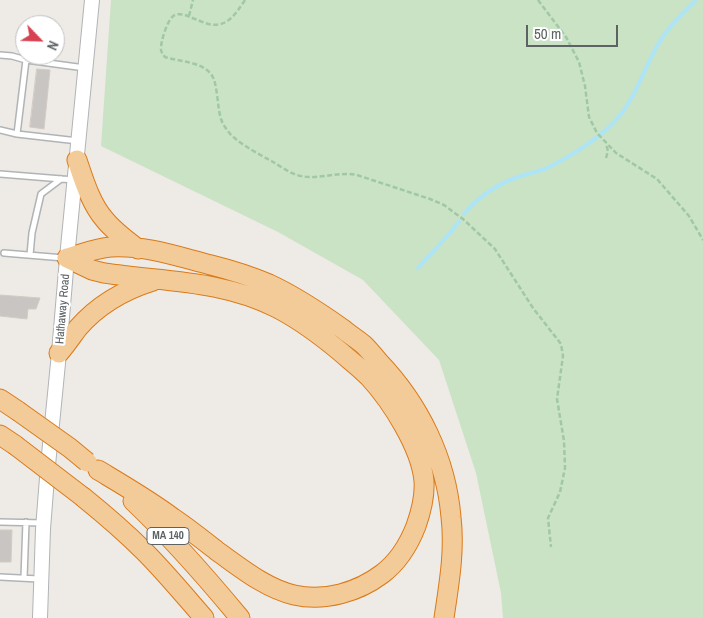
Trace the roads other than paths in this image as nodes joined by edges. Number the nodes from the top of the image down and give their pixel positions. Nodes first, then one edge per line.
1 (92, 0) edge
2 (0, 55) edge
3 (15, 57) edge
4 (25, 65) edge
5 (64, 65) edge
6 (86, 68) junction
7 (0, 130) edge
8 (17, 134) junction
9 (78, 141) junction
10 (77, 160) junction
11 (0, 174) edge
12 (60, 179) junction
13 (75, 180) junction
14 (138, 249) junction
15 (4, 253) dead end
16 (30, 255) junction
17 (67, 258) junction
18 (157, 280) junction
19 (59, 353) junction
20 (0, 399) edge
21 (8, 440) edge
22 (92, 466) junction
23 (0, 522) edge
24 (26, 522) junction
25 (43, 523) junction
26 (0, 577) edge
27 (24, 578) junction
28 (41, 579) junction
29 (40, 618) edge
30 (204, 618) edge
31 (240, 618) edge
32 (444, 618) edge

1 - 6 main road, Hathaway Road
2 - 3 lane
4 - 8 lane
5 - 6 lane
6 - 9 main road, Hathaway Road
7 - 8 lane
8 - 9 lane
9 - 10 main road, Hathaway Road
10 - 13 main road, Hathaway Road
10 - 14 highway
11 - 12 lane
12 - 13 lane
12 - 16 lane
13 - 17 main road, Hathaway Road
14 - 17 highway
14 - 32 highway
15 - 16 lane
16 - 17 lane
17 - 18 highway
17 - 19 main road, Hathaway Road
18 - 19 highway
18 - 22 highway
19 - 25 main road, Hathaway Road
20 - 22 highway, MA 140, bridge
21 - 30 highway, MA 140, bridge
22 - 31 highway, MA 140
23 - 24 lane
24 - 25 lane
24 - 27 lane
25 - 28 main road, Hathaway Road
26 - 27 lane
27 - 28 lane
28 - 29 main road, Hathaway Road

